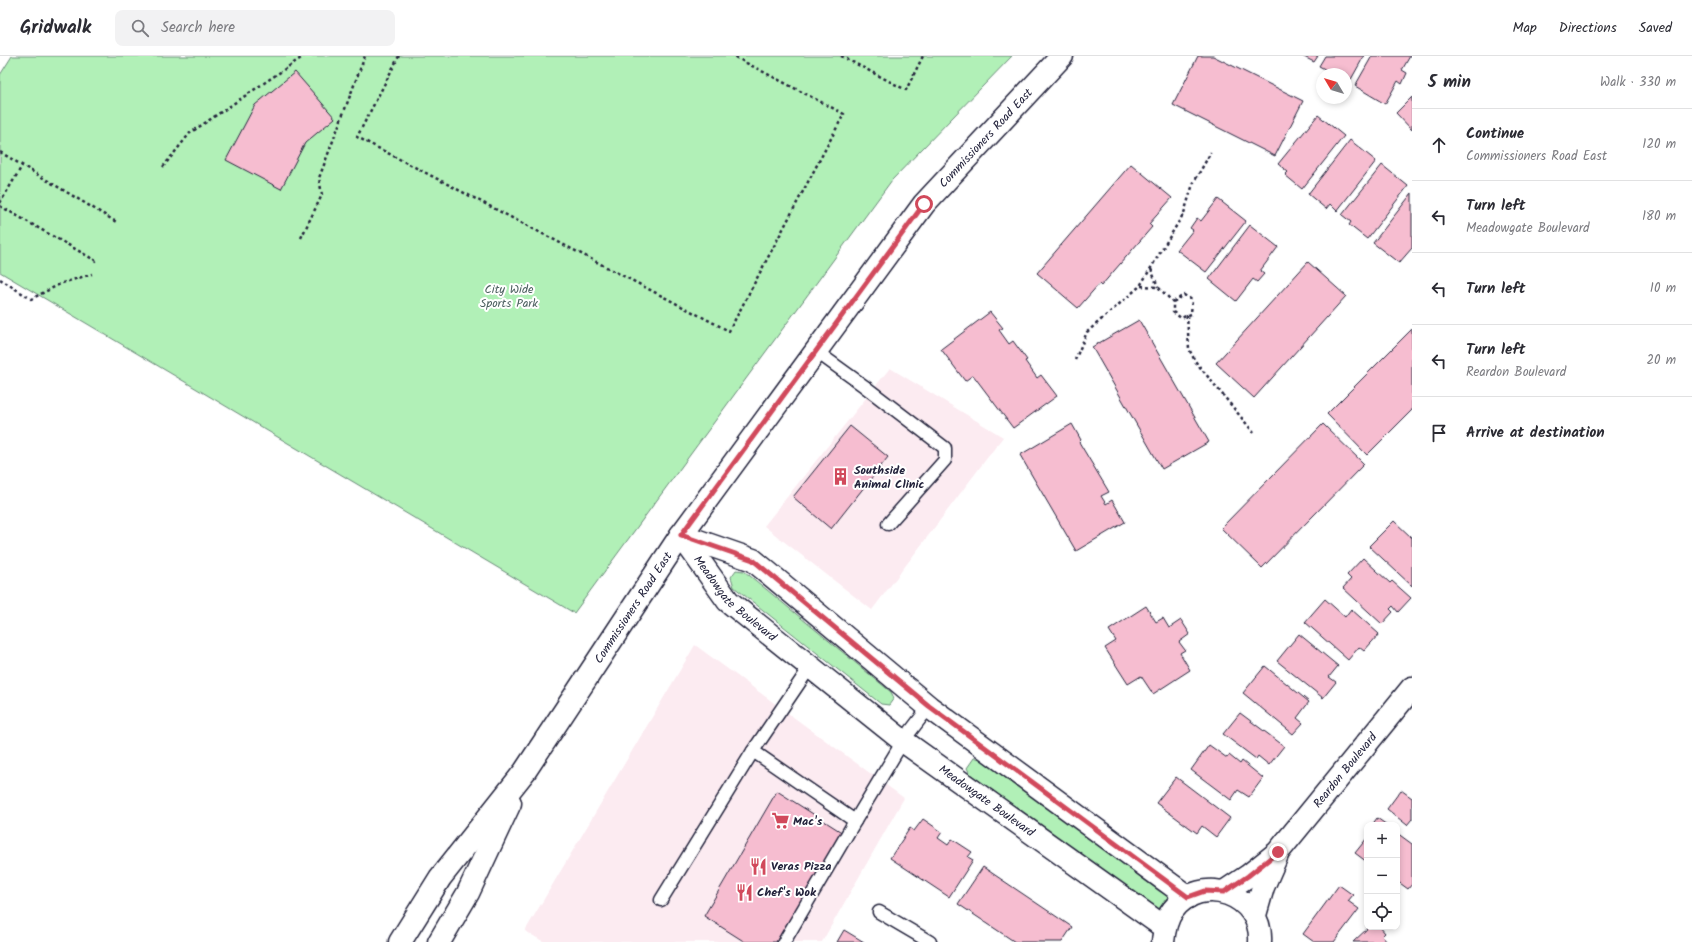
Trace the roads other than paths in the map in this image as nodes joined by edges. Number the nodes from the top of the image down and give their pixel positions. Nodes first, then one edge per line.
1 (1062, 56) edge
2 (817, 352) junction
3 (888, 524) dead end
4 (681, 535) junction
5 (810, 667) junction
6 (1412, 688) edge
7 (929, 706) junction
8 (903, 741) junction
9 (753, 751) junction
10 (525, 771) junction
11 (855, 821) junction
12 (1278, 852) junction
13 (1224, 892) junction
14 (1188, 897) junction
15 (661, 900) dead end
16 (879, 912) dead end
17 (1255, 915) junction
18 (1164, 935) edge
19 (400, 942) edge
20 (439, 942) edge
21 (784, 942) edge
22 (930, 942) edge
23 (1260, 942) edge

1 - 2 street, Commissioners Road East
2 - 3 lane
2 - 4 street, Commissioners Road East
4 - 5 street, Meadowgate Boulevard
4 - 7 street, Meadowgate Boulevard
4 - 10 street, Commissioners Road East
5 - 8 street, Meadowgate Boulevard
5 - 9 lane
6 - 12 street, Reardon Boulevard
7 - 8 lane
7 - 14 street, Meadowgate Boulevard
8 - 11 lane
8 - 18 street, Meadowgate Boulevard
9 - 11 lane
9 - 15 lane
10 - 19 street, Commissioners Road East
10 - 20 street, Commissioners Road East
11 - 21 lane
12 - 13 street, Reardon Boulevard
12 - 17 street, Reardon Boulevard
13 - 14 street
13 - 17 street
14 - 18 street
16 - 22 lane
17 - 23 street

